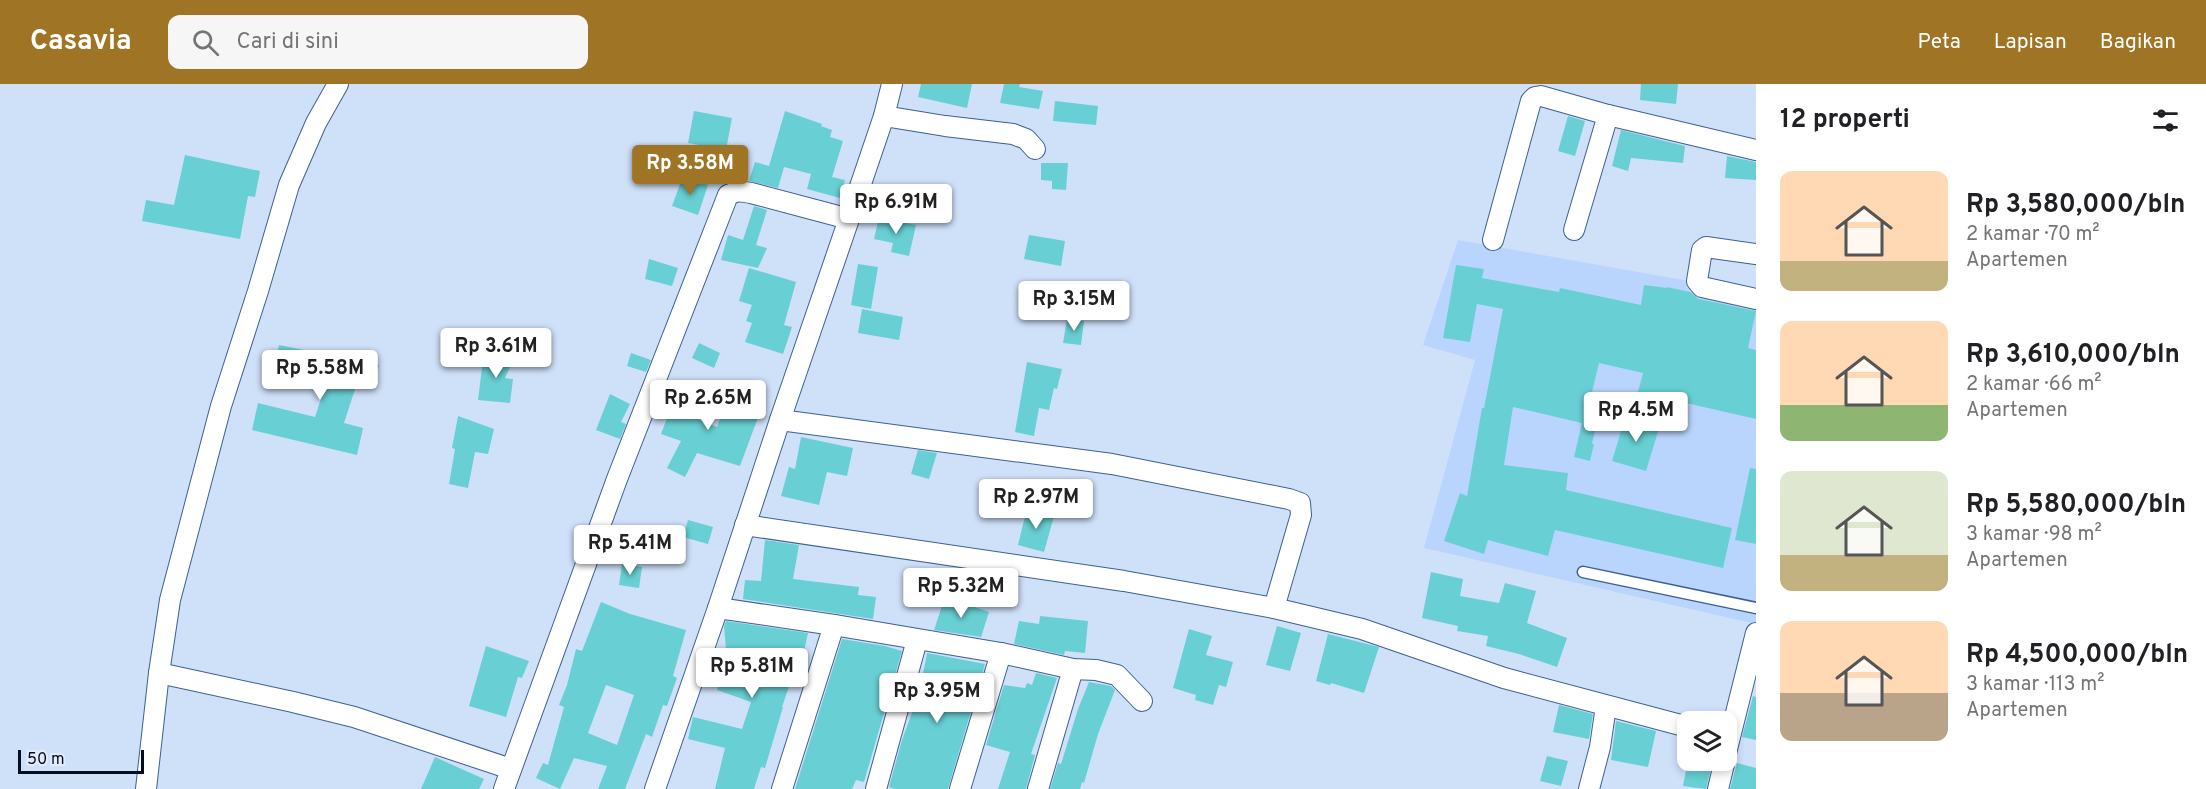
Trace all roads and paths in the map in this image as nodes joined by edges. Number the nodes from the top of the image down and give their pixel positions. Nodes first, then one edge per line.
1 (338, 84) edge
2 (892, 84) edge
3 (1608, 115) junction
4 (884, 116) junction
5 (1035, 149) dead end
6 (1756, 150) edge
7 (849, 219) junction
8 (1574, 230) dead end
9 (1493, 240) dead end
10 (1756, 254) edge
11 (1756, 299) edge
12 (780, 420) junction
13 (745, 525) junction
14 (1583, 572) dead end
15 (718, 608) junction
16 (1274, 608) junction
17 (1756, 608) edge
18 (834, 625) junction
19 (1756, 633) edge
20 (917, 640) junction
21 (1001, 653) junction
22 (1073, 669) junction
23 (159, 673) junction
24 (1142, 701) dead end
25 (1606, 706) junction
26 (1736, 711) edge
27 (1677, 725) edge
28 (511, 770) junction
29 (1722, 771) edge
30 (146, 789) edge
31 (504, 789) edge
32 (655, 789) edge
33 (782, 789) edge
34 (876, 789) edge
35 (960, 789) edge
36 (1038, 789) edge
37 (1589, 789) edge
38 (1718, 789) edge

1 - 23 street
2 - 4 street
3 - 6 street
3 - 8 street
3 - 9 street
4 - 5 street
4 - 7 street
7 - 12 street
7 - 28 street
10 - 11 street
12 - 13 street
12 - 16 street
13 - 15 street
13 - 16 street
14 - 17 lane
15 - 18 street
15 - 32 street
16 - 25 street
18 - 20 street
18 - 33 street
19 - 26 street
20 - 21 street
20 - 34 street
21 - 22 street
21 - 35 street
22 - 24 street
22 - 36 street
23 - 28 street
23 - 30 street
25 - 27 street
25 - 37 street
28 - 31 street
29 - 38 street

